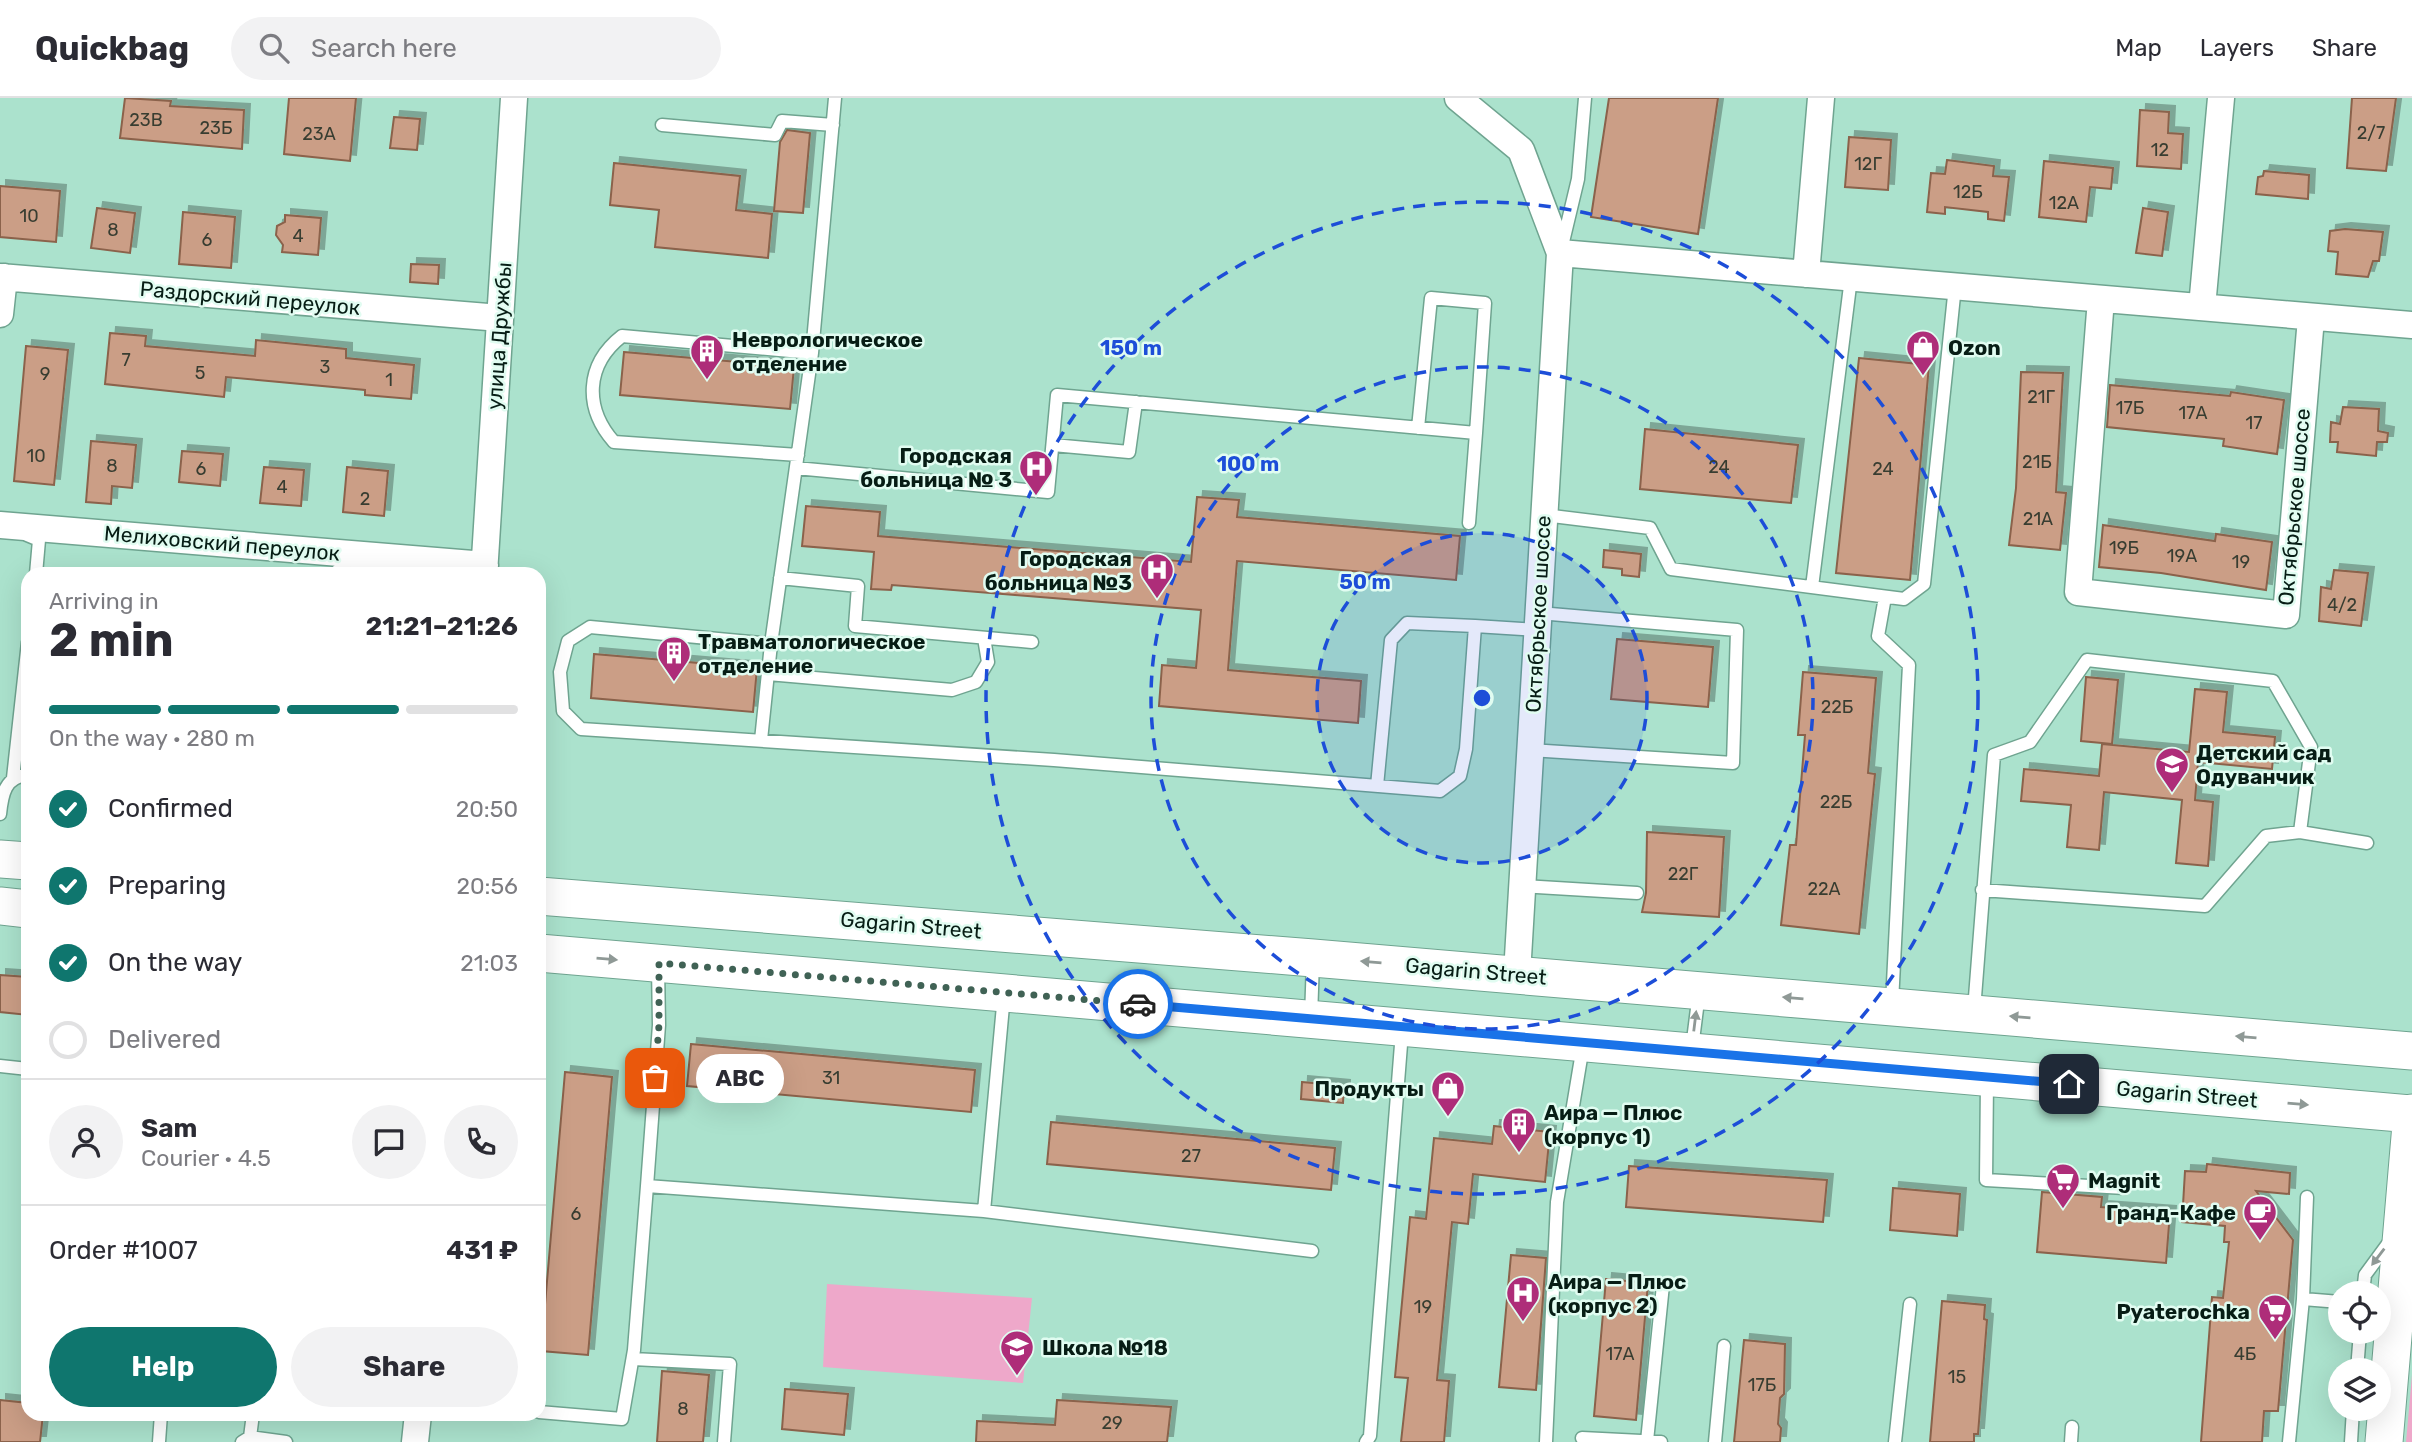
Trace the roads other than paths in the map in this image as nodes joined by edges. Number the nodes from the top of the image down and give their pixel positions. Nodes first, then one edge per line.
1 (514, 98) edge
2 (835, 98) edge
3 (1458, 98) edge
4 (1585, 98) edge
5 (1821, 98) edge
6 (2221, 98) edge
7 (662, 125) dead end
8 (833, 125) junction
9 (1560, 253) junction
10 (1806, 274) junction
11 (2, 277) edge
12 (1851, 278) junction
13 (1955, 286) junction
14 (2101, 299) junction
15 (2202, 307) junction
16 (0, 314) edge
17 (500, 318) junction
18 (2311, 318) junction
19 (2412, 325) edge
20 (812, 354) junction
21 (1136, 402) junction
22 (1419, 428) junction
23 (1476, 433) junction
24 (1053, 445) junction
25 (797, 461) junction
26 (1544, 515) junction
27 (1469, 523) dead end
28 (0, 525) edge
29 (355, 554) junction
30 (37, 567) edge
31 (341, 567) edge
32 (461, 567) edge
33 (485, 567) edge
34 (780, 578) junction
35 (1812, 587) junction
36 (1885, 597) junction
37 (1538, 622) junction
38 (1475, 626) junction
39 (984, 638) junction
40 (1032, 642) dead end
41 (771, 644) junction
42 (768, 674) junction
43 (21, 705) edge
44 (761, 740) junction
45 (1530, 750) junction
46 (21, 776) edge
47 (13, 778) junction
48 (1377, 786) junction
49 (0, 814) edge
50 (2300, 832) junction
51 (2367, 843) dead end
52 (0, 859) edge
53 (21, 860) edge
54 (1522, 886) junction
55 (1983, 890) junction
56 (1637, 893) dead end
57 (546, 896) edge
58 (0, 906) edge
59 (688, 906) junction
60 (21, 908) edge
61 (546, 954) edge
62 (1313, 958) junction
63 (675, 964) junction
64 (1517, 974) junction
65 (1699, 990) junction
66 (1004, 993) junction
67 (1892, 1006) junction
68 (1974, 1013) junction
69 (1311, 1019) junction
70 (1403, 1028) junction
71 (1583, 1042) junction
72 (2412, 1051) edge
73 (1692, 1052) junction
74 (0, 1066) edge
75 (21, 1068) edge
76 (1987, 1077) junction
77 (2412, 1113) edge
78 (647, 1186) junction
79 (2124, 1188) dead end
80 (2307, 1197) dead end
81 (984, 1211) junction
82 (2403, 1224) junction
83 (1312, 1251) dead end
84 (2364, 1281) edge
85 (1663, 1285) dead end
86 (2405, 1293) edge
87 (2303, 1299) junction
88 (2328, 1301) edge
89 (1910, 1304) dead end
90 (1724, 1346) dead end
91 (633, 1359) junction
92 (546, 1413) edge
93 (160, 1421) edge
94 (251, 1421) edge
95 (417, 1421) edge
96 (2352, 1421) edge
97 (2072, 1427) dead end
98 (1583, 1438) dead end
99 (246, 1439) edge
100 (1647, 1441) edge
101 (159, 1442) edge
102 (286, 1442) edge
103 (415, 1442) edge
104 (724, 1442) edge
105 (1366, 1442) edge
106 (1546, 1442) edge
107 (1661, 1442) edge
108 (1715, 1442) edge
109 (1895, 1442) edge
110 (2070, 1442) edge
111 (2289, 1442) edge
112 (2351, 1442) edge
113 (2384, 1442) edge

1 - 17 street, улица Дружбы
2 - 8 lane
3 - 9 street, Октябрьское шоссе
4 - 9 lane
5 - 10 street
6 - 15 street
7 - 8 lane
8 - 20 lane
9 - 10 street
9 - 26 street, Октябрьское шоссе
10 - 12 street
11 - 16 street
11 - 17 street, Раздорский переулок
12 - 13 street
12 - 35 lane
13 - 14 street
13 - 36 lane
14 - 15 street
14 - 18 street, Октябрьское шоссе
15 - 18 street
17 - 33 street, улица Дружбы
18 - 19 street
20 - 25 lane
20 - 25 lane
21 - 22 lane
21 - 24 lane
21 - 24 lane
22 - 23 lane
22 - 23 lane
23 - 27 lane
24 - 25 lane
25 - 34 lane
26 - 35 lane
26 - 37 street, Октябрьское шоссе
28 - 29 street, Мелиховский переулок
28 - 30 lane
29 - 31 lane
29 - 32 street, Мелиховский переулок
34 - 39 lane
34 - 41 lane
35 - 36 lane
36 - 67 lane
37 - 38 lane
37 - 45 street, Октябрьское шоссе
37 - 45 lane
38 - 48 lane
38 - 48 lane
39 - 40 lane
39 - 42 lane
41 - 42 lane
41 - 44 lane
42 - 44 lane
43 - 47 lane
44 - 48 lane
45 - 54 street, Октябрьское шоссе
46 - 47 lane
47 - 49 lane
50 - 51 lane
50 - 55 lane
50 - 55 lane
52 - 53 street
54 - 56 lane
54 - 64 street, Октябрьское шоссе
55 - 68 lane
57 - 59 street, Gagarin Street
58 - 60 street
59 - 62 street, Gagarin Street
59 - 63 street
61 -> 63 street, Gagarin Street
64 -> 62 street, Gagarin Street
62 - 69 lane
63 - 66 street, Gagarin Street
63 - 78 lane
64 - 65 street, Gagarin Street
67 -> 65 street, Gagarin Street
73 -> 65 lane
66 - 69 street, Gagarin Street
66 - 81 lane
67 - 68 street, Gagarin Street
72 -> 68 street, Gagarin Street
69 - 70 street, Gagarin Street
70 - 71 street, Gagarin Street
70 - 105 lane
71 - 73 street, Gagarin Street
71 - 106 lane
73 - 76 street, Gagarin Street
74 - 75 lane
76 -> 77 street, Gagarin Street
76 - 79 lane
77 - 82 street
78 - 81 lane
78 - 91 lane
80 - 87 lane
81 - 83 lane
82 -> 84 lane
82 - 86 street
85 - 100 lane
86 - 113 street
87 - 88 lane
87 - 111 lane
89 - 109 lane
90 - 108 lane
91 - 92 lane
91 - 104 lane
93 - 101 lane
94 - 99 lane
95 - 103 street
96 - 112 lane
97 - 110 lane
98 - 100 lane
99 - 102 lane
100 - 107 lane

